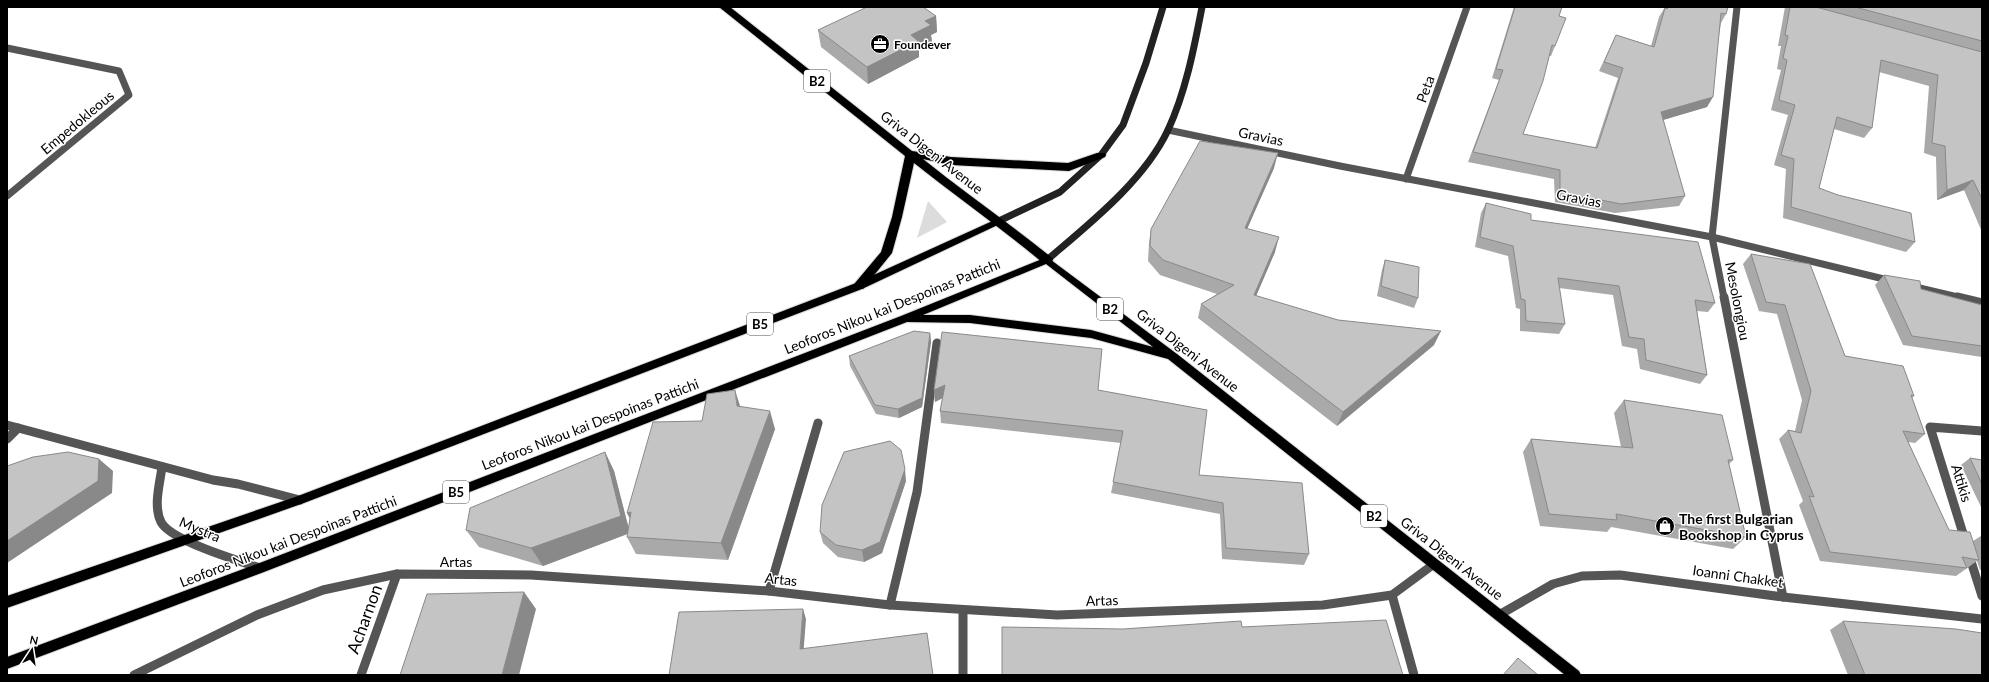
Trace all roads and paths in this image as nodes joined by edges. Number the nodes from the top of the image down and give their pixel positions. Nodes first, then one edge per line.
1 (724, 7) edge
2 (1163, 7) edge
3 (1202, 7) edge
4 (1467, 7) edge
5 (1737, 7) edge
6 (7, 48) edge
7 (1168, 130) junction
8 (911, 154) junction
9 (1101, 154) junction
10 (1406, 179) junction
11 (7, 196) edge
12 (999, 222) junction
13 (1712, 237) junction
14 (1047, 260) junction
15 (1897, 282) edge
16 (1905, 284) edge
17 (859, 286) junction
18 (1982, 303) edge
19 (904, 319) junction
20 (937, 343) dead end
21 (1173, 357) junction
22 (818, 423) dead end
23 (7, 425) edge
24 (18, 428) junction
25 (1982, 430) edge
26 (7, 439) edge
27 (162, 467) junction
28 (300, 500) junction
29 (183, 539) junction
30 (1434, 564) junction
31 (260, 568) junction
32 (397, 574) junction
33 (769, 591) junction
34 (1392, 594) junction
35 (1982, 596) edge
36 (1783, 597) junction
37 (7, 602) edge
38 (890, 605) junction
39 (962, 610) junction
40 (1499, 615) junction
41 (1982, 619) edge
42 (7, 663) edge
43 (134, 675) edge
44 (361, 675) edge
45 (963, 675) edge
46 (1414, 675) edge
47 (1576, 675) edge

1 - 8 highway, Griva Digeni Avenue / B2
2 - 9 main road
3 - 7 main road
4 - 10 street, Peta
5 - 13 street, Mesolongiou
6 - 11 street, Empedokleous
7 - 10 street, Gravias
7 - 14 main road
8 - 9 highway
8 - 12 highway, Griva Digeni Avenue / B2
8 - 17 highway
9 - 12 main road
10 - 13 street, Gravias
12 - 14 highway, Griva Digeni Avenue / B2
12 - 17 main road, B5
13 - 15 street, Gravias
13 - 36 street, Mesolongiou
14 - 19 main road, Leoforos Nikou kai Despoinas Pattichi / B5
14 - 21 main road, Griva Digeni Avenue / B2
16 - 18 street
17 - 28 main road, B5
19 - 21 main road
19 - 31 main road, Leoforos Nikou kai Despoinas Pattichi / B5
20 - 38 street
21 - 30 main road, Griva Digeni Avenue / B2
22 - 33 street
23 - 24 street
24 - 26 street
24 - 27 street
25 - 35 street, Attikis
27 - 28 street
27 - 29 street, Mystra
28 - 29 main road, B5
29 - 31 street, Mystra
29 - 37 main road, B5
30 - 34 street, Artas
30 - 40 main road, Griva Digeni Avenue / B2
31 - 42 main road, Leoforos Nikou kai Despoinas Pattichi / B5
32 - 33 street, Artas
32 - 43 street, Artas
32 - 44 street, Acharnon
33 - 38 street, Artas
34 - 39 street, Artas
34 - 46 street
36 - 40 street, Ioanni Chakket
36 - 41 street, Ioanni Chakket
38 - 39 street, Artas
39 - 45 street
40 - 47 main road, Griva Digeni Avenue / B2

